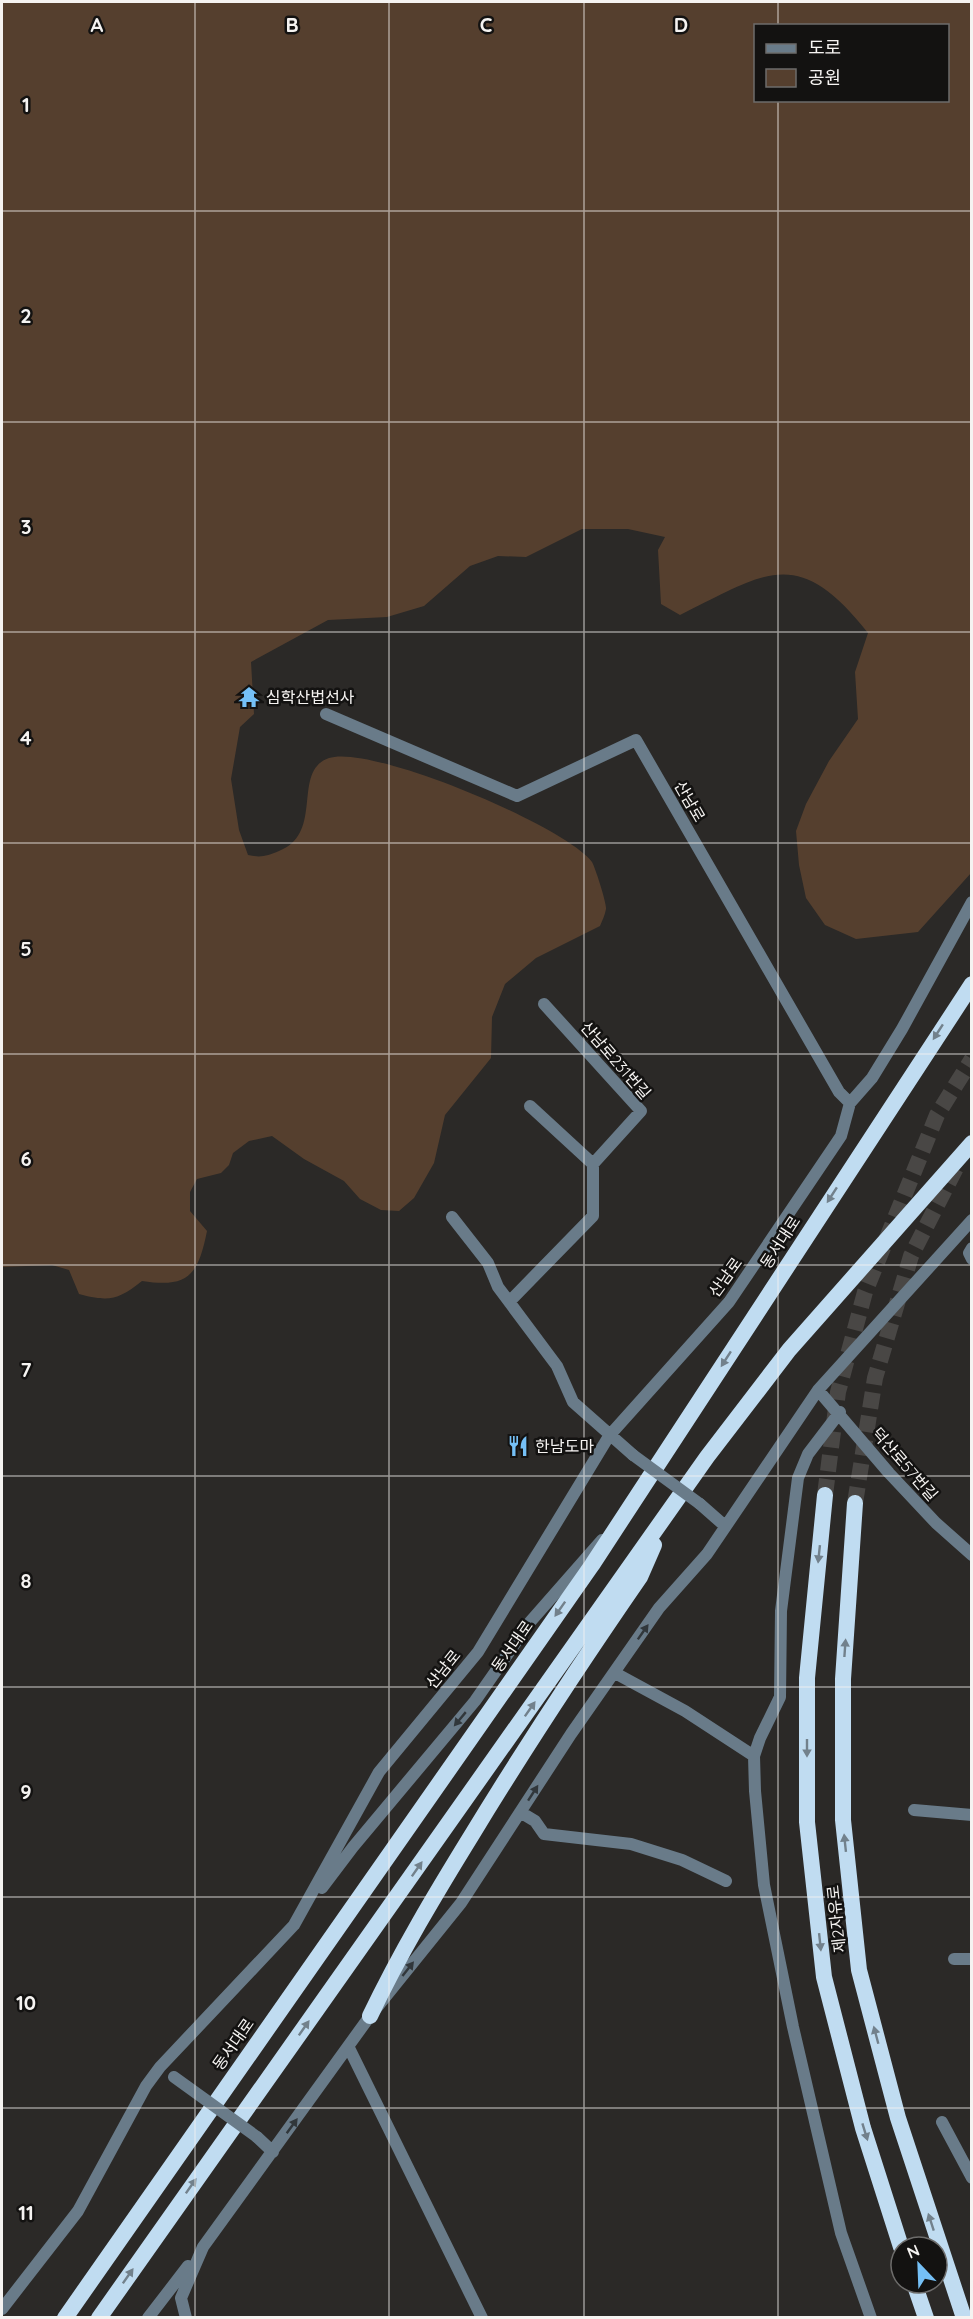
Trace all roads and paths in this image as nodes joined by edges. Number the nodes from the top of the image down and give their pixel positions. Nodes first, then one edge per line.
1 (326, 714) dead end
2 (972, 902) edge
3 (972, 984) edge
4 (544, 1004) dead end
5 (850, 1104) junction
6 (530, 1106) dead end
7 (972, 1143) edge
8 (593, 1164) junction
9 (452, 1217) dead end
10 (972, 1220) edge
11 (972, 1248) edge
12 (972, 1259) edge
13 (509, 1302) junction
14 (818, 1390) junction
15 (840, 1412) junction
16 (609, 1436) junction
17 (825, 1495) tunnel mouth
18 (855, 1503) tunnel mouth
19 (628, 1509) junction
20 (669, 1512) junction
21 (725, 1526) junction
22 (972, 1555) edge
23 (615, 1673) junction
24 (754, 1756) junction
25 (914, 1810) dead end
26 (520, 1812) junction
27 (972, 1815) edge
28 (726, 1881) dead end
29 (294, 1924) junction
30 (954, 1959) dead end
31 (972, 1959) edge
32 (370, 2016) junction
33 (349, 2048) junction
34 (160, 2067) junction
35 (942, 2122) dead end
36 (273, 2152) junction
37 (972, 2178) edge
38 (897, 2235) edge
39 (203, 2247) junction
40 (918, 2295) edge
41 (2, 2309) edge
42 (65, 2318) edge
43 (99, 2318) edge
44 (148, 2318) edge
45 (186, 2318) edge
46 (482, 2318) edge
47 (871, 2318) edge
48 (926, 2318) edge
49 (963, 2318) edge

1 - 5 street, 산남로
2 - 5 street
3 -> 19 highway, 동서대로
4 - 8 street, 산남로231번길
5 - 16 street, 산남로
6 - 8 street
7 - 20 highway
8 - 13 street
9 - 13 street
10 - 14 street
11 - 12 street
13 - 16 street
14 - 15 street, 덕산로57번길
14 - 21 street
15 - 22 street, 덕산로57번길
15 - 24 street
16 - 21 street, bridge
16 - 29 street, 산남로
17 -> 38 highway, 제2자유로
49 -> 18 highway, 제2자유로
19 -> 29 street
19 -> 42 highway, 동서대로
20 - 32 highway
43 -> 20 highway
23 -> 21 street
23 - 24 street
26 -> 23 street
24 - 47 street
25 - 27 street
26 - 28 street
32 -> 26 street
29 - 34 street, 산남로
30 - 31 street
32 - 33 street
36 -> 33 street
33 - 46 street
34 - 36 street, bridge
34 - 41 street, 산남로
35 - 37 street
36 - 39 street
39 - 44 street
39 - 45 street
40 - 48 highway

